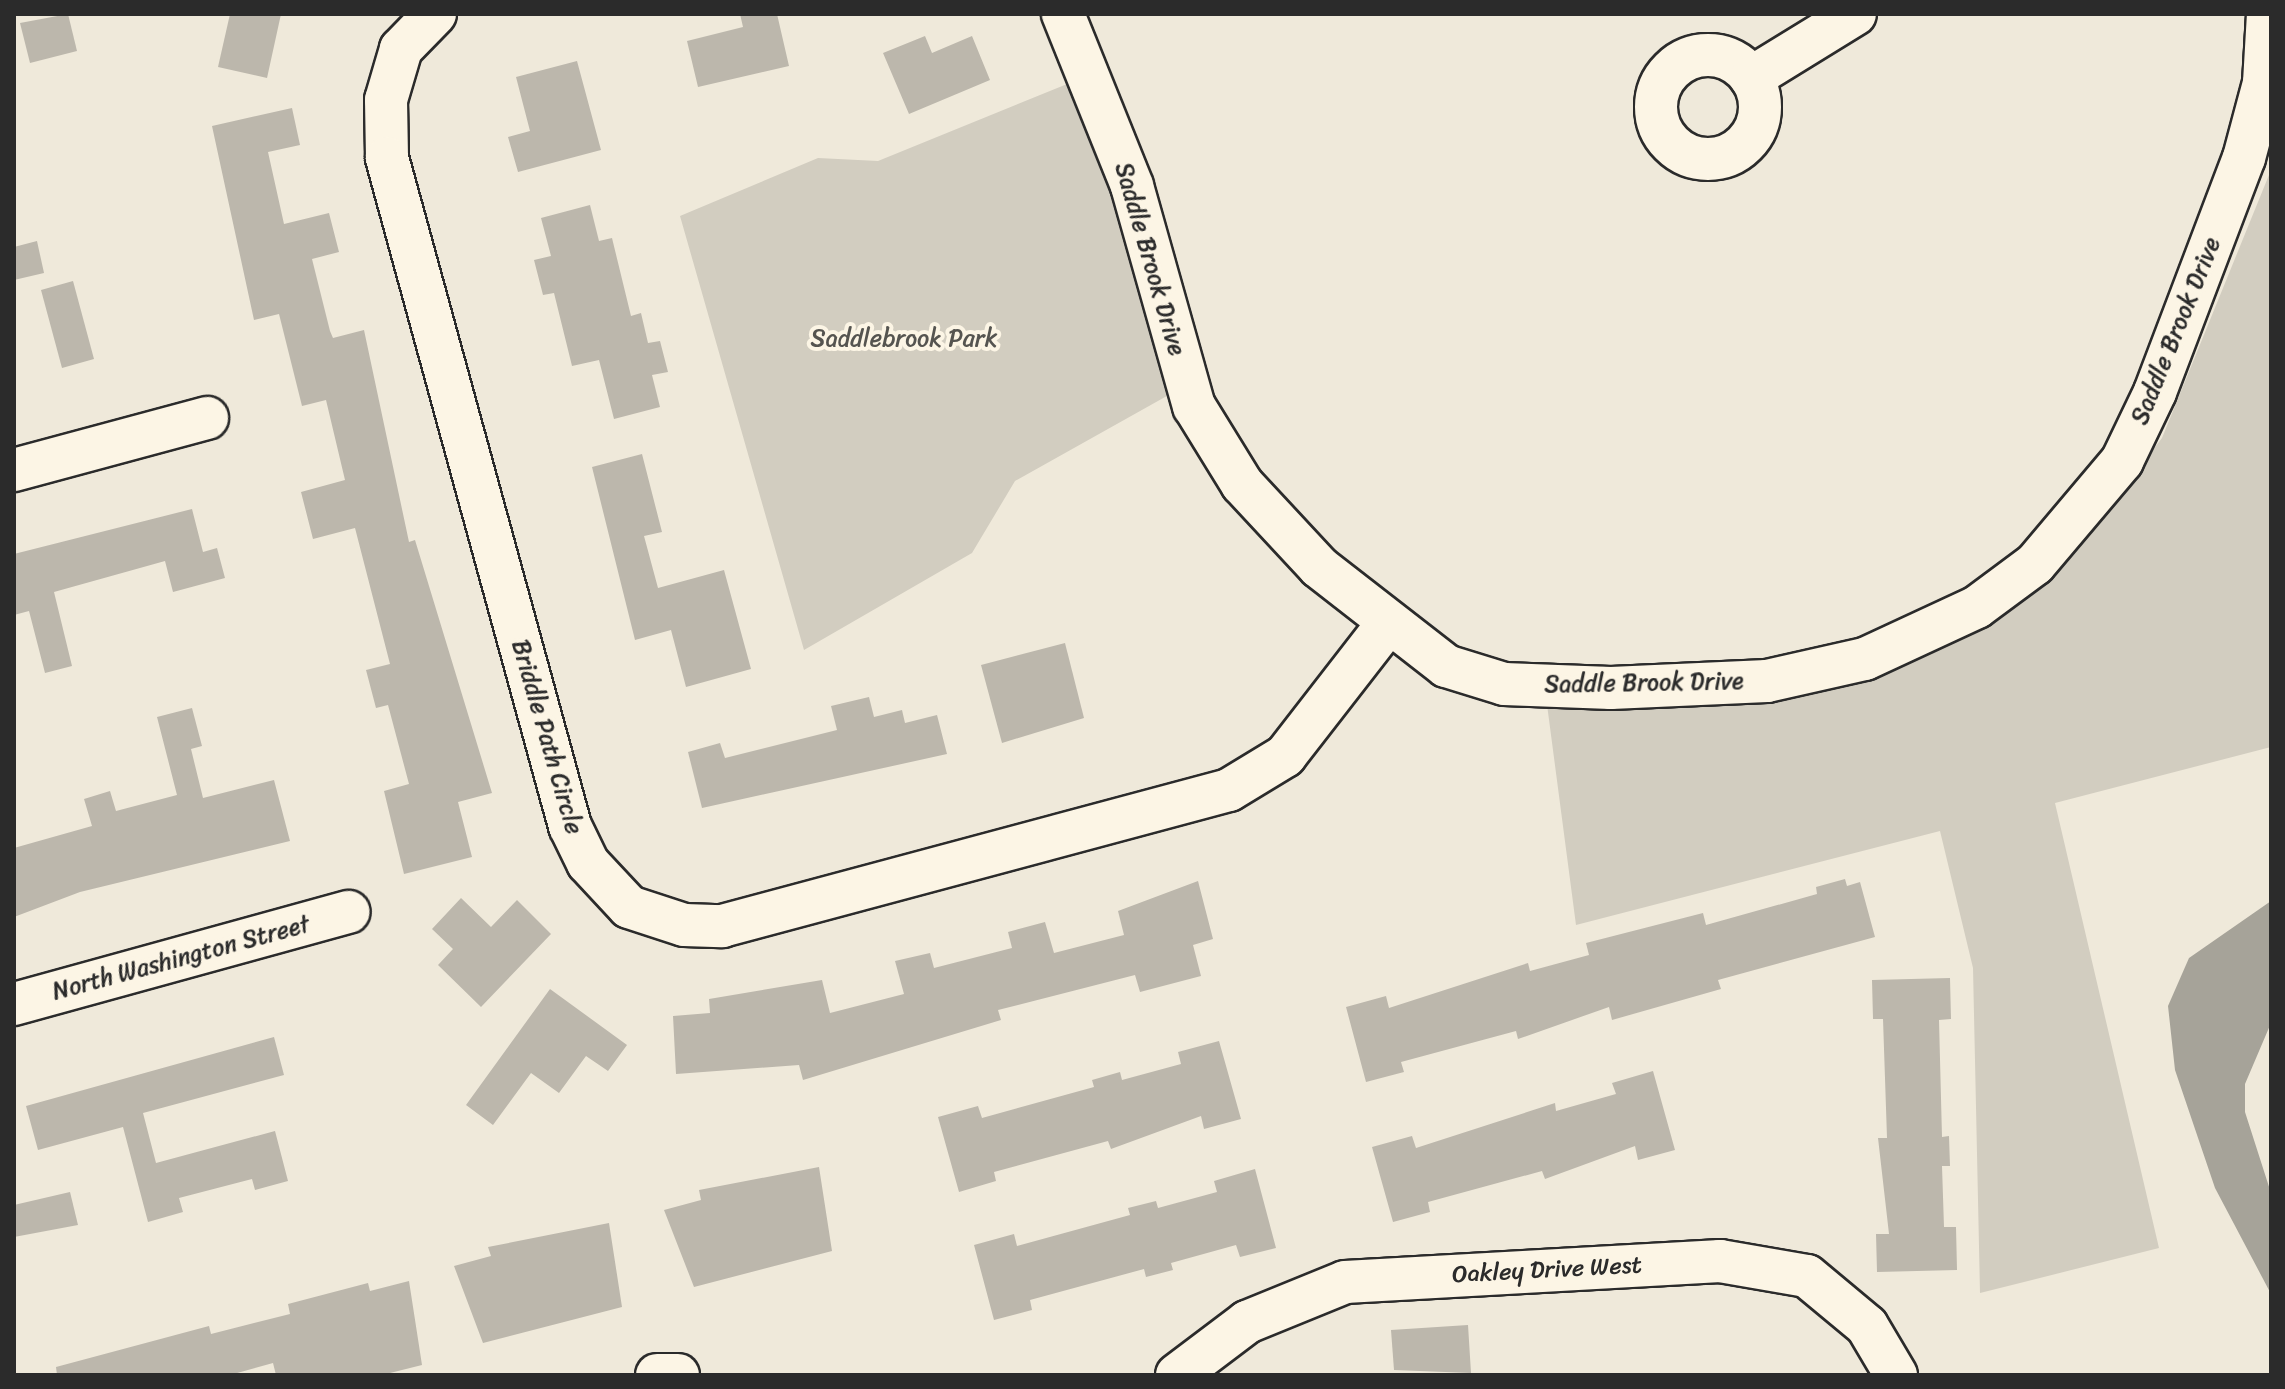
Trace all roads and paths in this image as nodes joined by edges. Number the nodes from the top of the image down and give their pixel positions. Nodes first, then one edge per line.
1 (435, 14) edge
2 (1063, 14) edge
3 (1855, 14) edge
4 (2268, 14) edge
5 (1751, 78) dead end
6 (207, 418) dead end
7 (14, 470) edge
8 (1388, 623) junction
9 (349, 912) dead end
10 (14, 1004) edge
11 (657, 1375) edge
12 (678, 1375) edge
13 (1177, 1375) edge
14 (1896, 1375) edge

1 - 8 street, Briddle Path Circle
2 - 8 street, Saddle Brook Drive
3 - 5 street
4 - 8 street, Saddle Brook Drive
6 - 7 street
9 - 10 street, North Washington Street
11 - 12 street
13 - 14 street, Oakley Drive West

